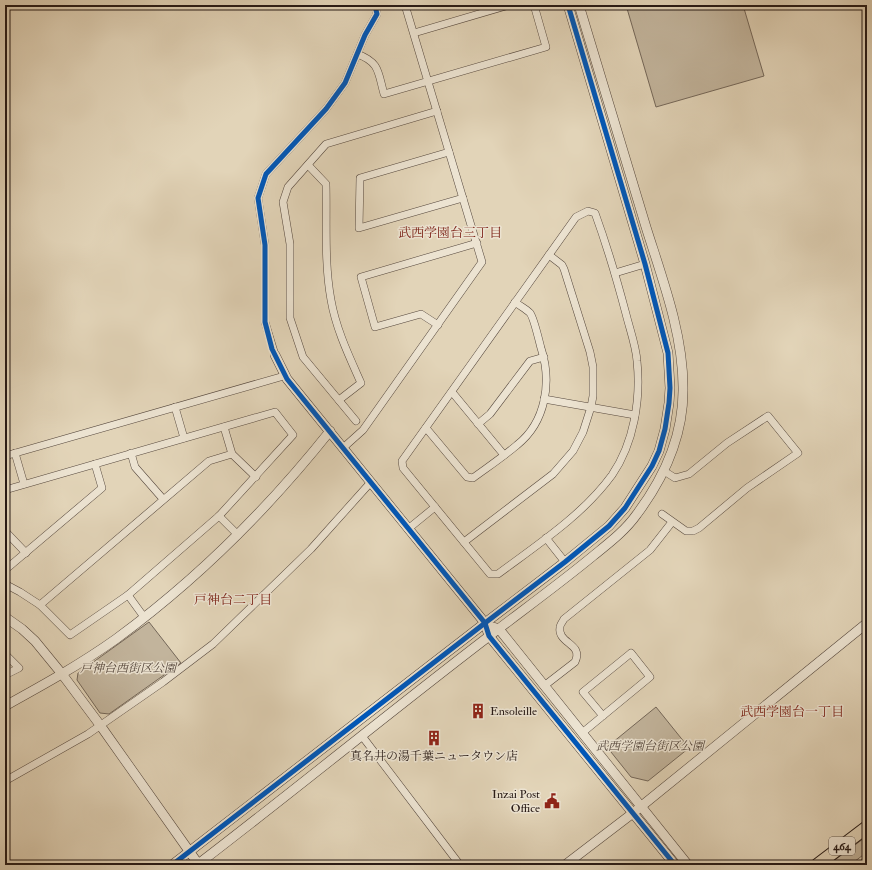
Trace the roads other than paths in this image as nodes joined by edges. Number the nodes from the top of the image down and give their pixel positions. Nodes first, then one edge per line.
1 (373, 5) edge
2 (405, 5) edge
3 (509, 5) edge
4 (534, 5) edge
5 (568, 5) edge
6 (578, 5) edge
7 (414, 33) junction
8 (357, 54) junction
9 (428, 82) junction
10 (437, 111) junction
11 (449, 152) junction
12 (308, 165) junction
13 (463, 198) junction
14 (477, 243) junction
15 (549, 255) junction
16 (645, 264) junction
17 (615, 273) junction
18 (515, 302) junction
19 (438, 325) junction
20 (275, 355) joint
21 (544, 356) junction
22 (284, 376) junction
23 (452, 392) junction
24 (544, 399) junction
25 (339, 400) junction
26 (175, 407) junction
27 (591, 407) junction
28 (635, 415) junction
29 (356, 421) dead end
30 (478, 424) junction
31 (224, 427) junction
32 (426, 428) junction
33 (330, 431) junction
34 (184, 438) junction
35 (343, 448) junction
36 (15, 453) junction
37 (132, 453) junction
38 (232, 454) junction
39 (504, 455) junction
40 (5, 456) edge
41 (95, 464) junction
42 (664, 471) junction
43 (256, 477) junction
44 (371, 482) junction
45 (24, 484) junction
46 (5, 490) edge
47 (163, 499) junction
48 (435, 507) junction
49 (662, 514) dead end
50 (219, 516) junction
51 (672, 522) junction
52 (408, 529) junction
53 (5, 531) edge
54 (238, 535) junction
55 (546, 538) junction
56 (464, 542) junction
57 (26, 553) junction
58 (565, 562) junction
59 (5, 570) edge
60 (5, 584) edge
61 (128, 595) junction
62 (40, 605) junction
63 (5, 617) edge
64 (144, 617) junction
65 (485, 623) junction
66 (867, 623) edge
67 (499, 629) junction
68 (489, 636) junction
69 (5, 654) edge
70 (62, 674) junction
71 (5, 675) edge
72 (544, 686) junction
73 (5, 706) edge
74 (603, 716) junction
75 (100, 725) junction
76 (582, 732) junction
77 (362, 736) junction
78 (5, 781) edge
79 (641, 806) junction
80 (633, 813) junction
81 (867, 827) edge
82 (190, 851) junction
83 (172, 865) edge
84 (199, 865) edge
85 (460, 865) edge
86 (565, 865) edge
87 (675, 865) edge
88 (688, 865) edge
89 (817, 865) edge

1 - 8 street
2 - 7 street
3 - 7 street
4 - 9 street
5 - 16 street
6 - 42 street
7 - 9 street
8 - 9 street
8 - 20 street
9 - 10 street
10 - 11 street
10 - 12 street
11 - 13 street
11 - 13 street
12 - 25 street
12 - 25 street
13 - 14 street
14 - 19 street
14 - 19 street
15 - 17 street
15 - 18 street
15 - 27 street
16 - 17 street
16 - 58 street
17 - 28 street
18 - 21 street
18 - 23 street
19 - 35 street
20 - 22 street
21 - 24 street
21 - 30 street
22 - 26 street
22 - 33 street
23 - 30 street
23 - 32 street
24 - 27 street
24 - 39 street
25 - 29 street
26 - 34 street
26 - 36 street
27 - 28 street
27 - 56 street
28 - 55 street
30 - 39 street
31 - 34 street
31 - 38 street
31 - 43 street
32 - 39 street
32 - 48 street
33 - 35 street
33 - 54 street
34 - 37 street
35 - 44 street
36 - 40 street
36 - 45 street
37 - 41 street
37 - 47 street
38 - 43 street
38 - 47 street
41 - 45 street
41 - 57 street
42 - 51 street
42 - 67 street
43 - 50 street
44 - 52 street
44 - 75 street
45 - 46 street
47 - 62 street
48 - 52 street
48 - 56 street
49 - 51 street
50 - 54 street
50 - 61 street
51 - 72 street
52 - 65 street
53 - 57 street
54 - 64 street
55 - 56 street
55 - 58 street
57 - 59 street
58 - 65 street
60 - 62 street
61 - 62 street
61 - 64 street
63 - 70 street
64 - 70 street
65 - 67 street
65 - 68 street
65 - 82 street
66 - 79 street
67 - 68 street
67 - 72 street
68 - 77 street
68 - 80 street
69 - 71 street
70 - 73 street
70 - 75 street
72 - 76 street
74 - 74 street
74 - 76 street
75 - 78 street
75 - 82 street
76 - 79 street
77 - 84 street
77 - 85 street
79 - 80 street
79 - 88 street
80 - 86 street
80 - 87 street
81 - 89 highway, 464
82 - 83 street
82 - 84 street

